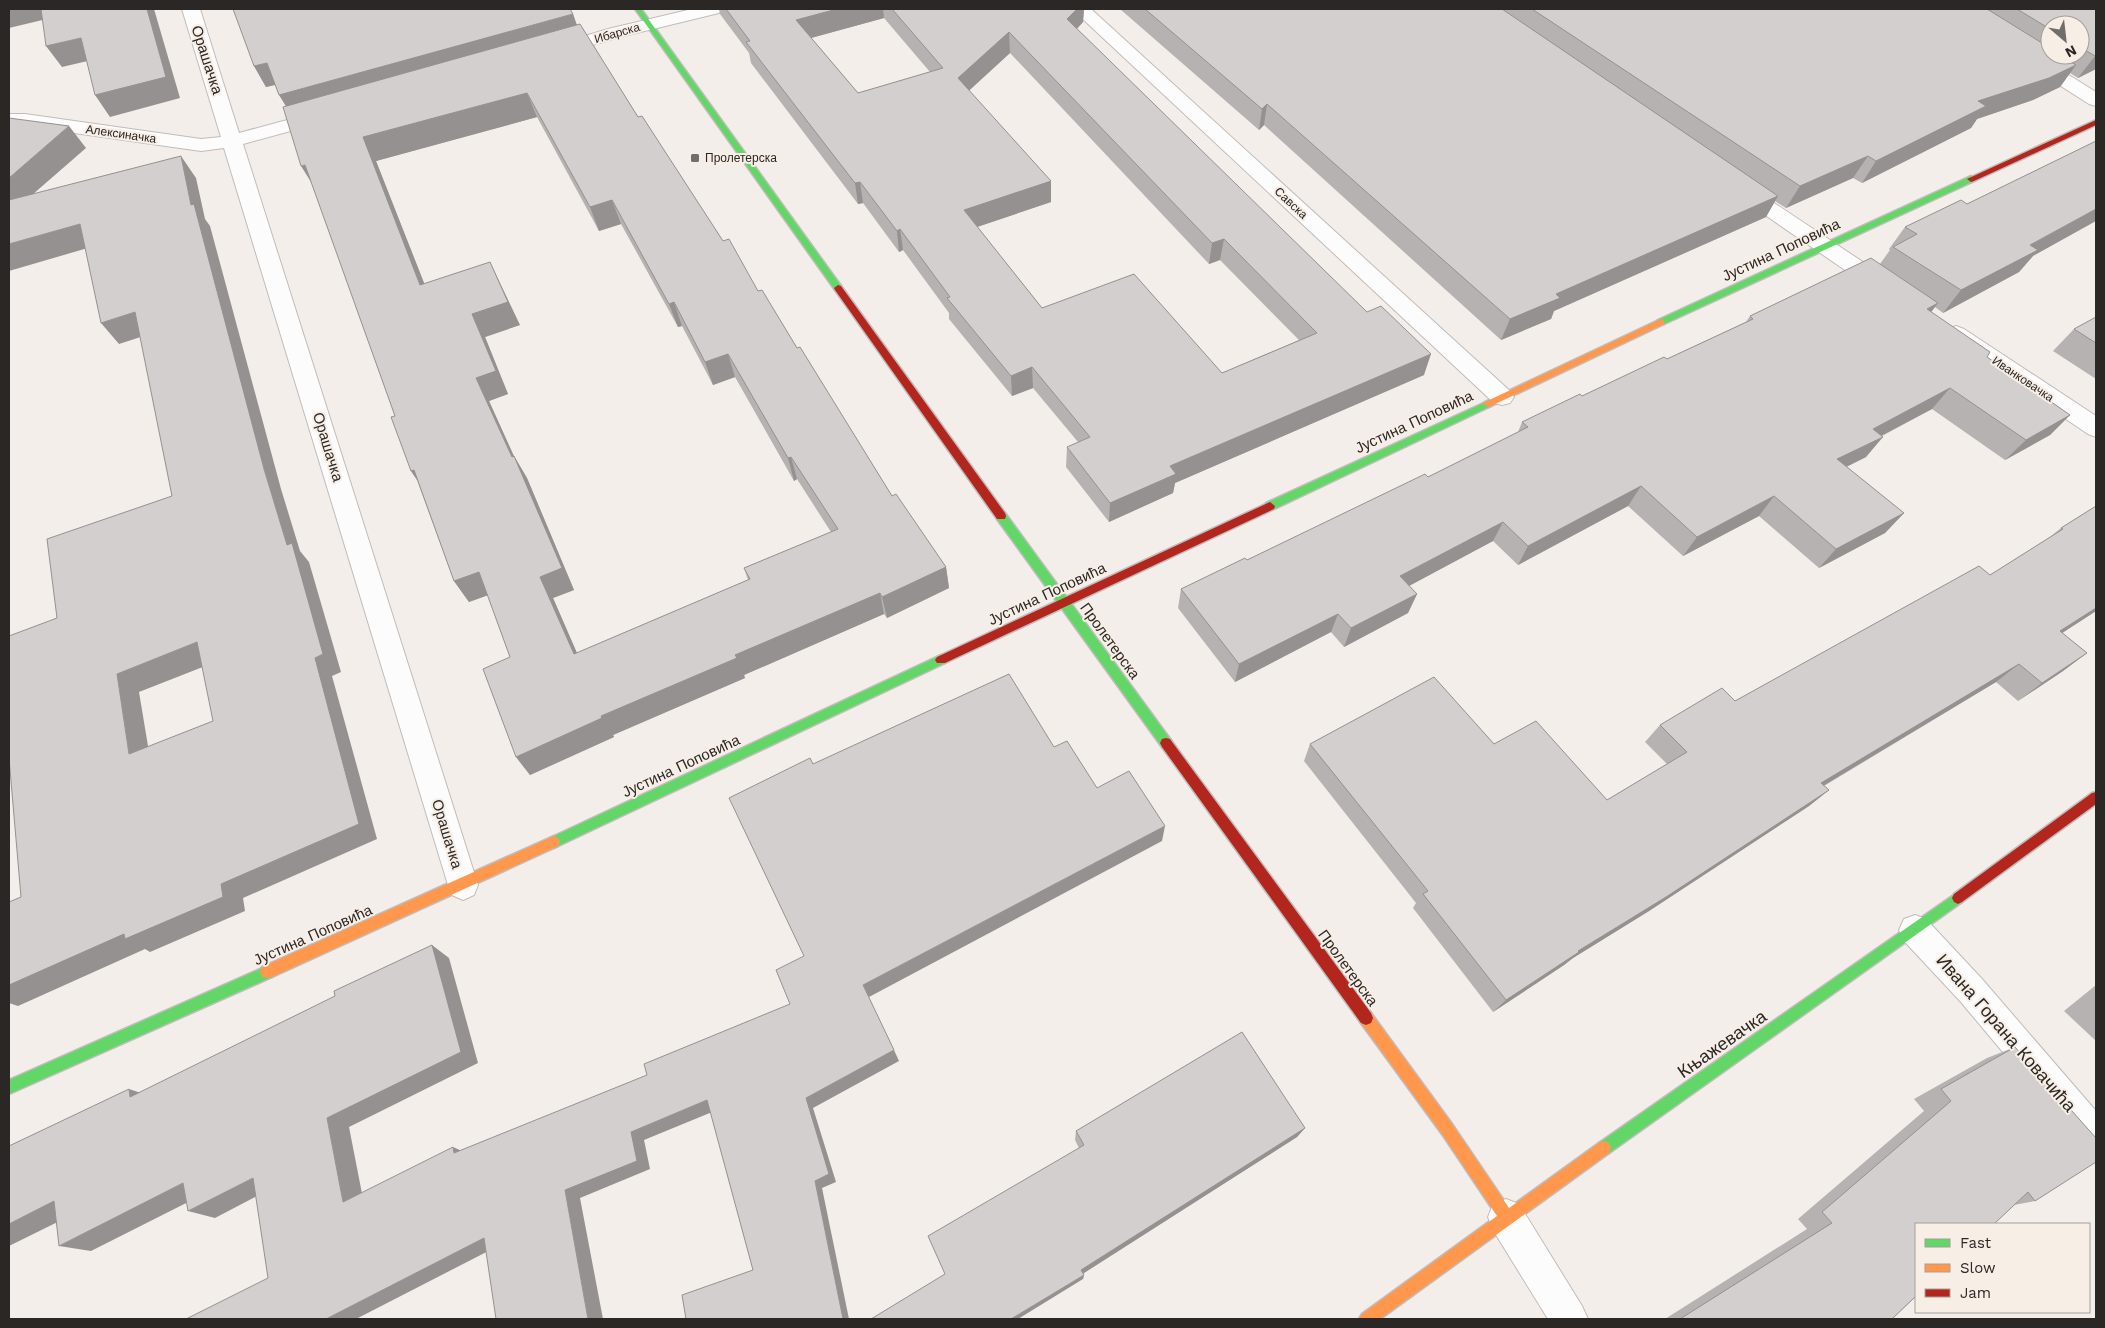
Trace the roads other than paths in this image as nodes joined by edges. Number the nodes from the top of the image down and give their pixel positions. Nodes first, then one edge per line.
1 (190, 9) edge
2 (638, 9) edge
3 (713, 9) edge
4 (1081, 9) edge
5 (648, 24) junction
6 (2016, 50) edge
7 (540, 55) edge
8 (2096, 100) edge
9 (339, 112) edge
10 (9, 120) edge
11 (2096, 122) edge
12 (233, 141) junction
13 (1727, 180) edge
14 (1824, 246) junction
15 (1898, 296) edge
16 (1940, 323) edge
17 (1502, 398) junction
18 (2096, 428) edge
19 (1063, 603) junction
20 (2096, 797) edge
21 (463, 885) junction
22 (1915, 930) junction
23 (9, 1087) edge
24 (2096, 1137) edge
25 (1506, 1217) junction
26 (1367, 1319) edge
27 (1569, 1319) edge

1 - 12 street, Орашачка
2 - 5 street, Пролетерска
3 - 5 street, Ибарска
4 - 17 street, Савска
5 - 7 street, Ибарска
5 - 19 street, Пролетерска
6 - 8 street
9 - 12 street
10 - 12 street, Алексиначка
11 - 14 street, Јустина Поповића
12 - 21 street, Орашачка
13 - 14 street
14 - 15 street
14 - 17 street, Јустина Поповића
16 - 18 street, Иванковачка
17 - 19 street, Јустина Поповића
19 - 21 street, Јустина Поповића
19 - 25 street, Пролетерска
20 - 22 street, Књажевачка
21 - 23 street, Јустина Поповића
22 - 24 street, Ивана Горана Ковачића
22 - 25 street, Књажевачка
25 - 26 street, Књажевачка
25 - 27 street

